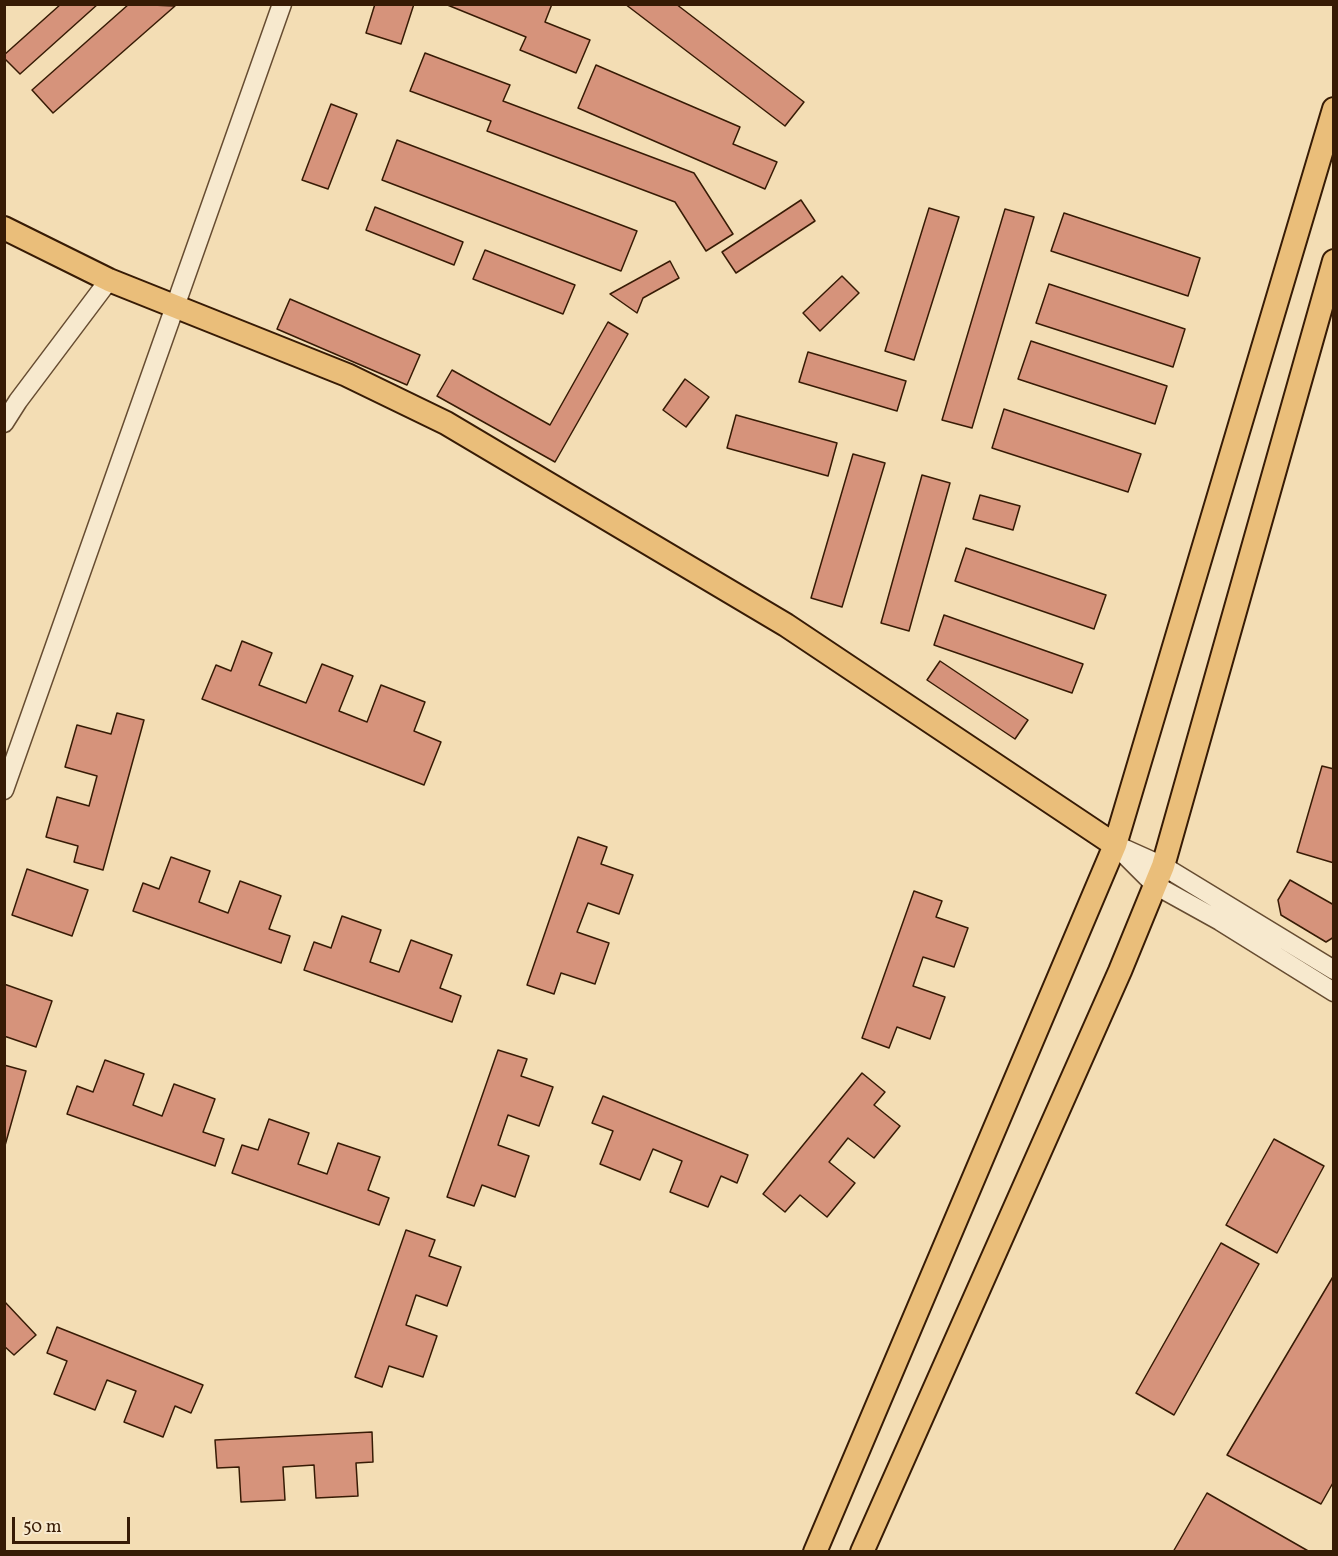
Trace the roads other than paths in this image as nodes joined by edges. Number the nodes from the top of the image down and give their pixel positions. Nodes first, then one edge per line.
1 (282, 4) edge
2 (1334, 109) edge
3 (4, 228) edge
4 (1334, 261) edge
5 (109, 280) junction
6 (175, 306) junction
7 (4, 423) edge
8 (4, 790) edge
9 (1115, 845) junction
10 (1159, 876) junction
11 (1334, 970) edge
12 (1334, 992) edge
13 (815, 1551) edge
14 (862, 1551) edge

1 - 6 street
2 - 9 main road
3 - 5 main road
4 - 10 main road
5 - 6 main road
5 - 7 street
6 - 8 street
6 - 9 main road
9 - 10 street
9 - 13 main road
10 - 11 street
10 - 12 street
10 - 14 main road

